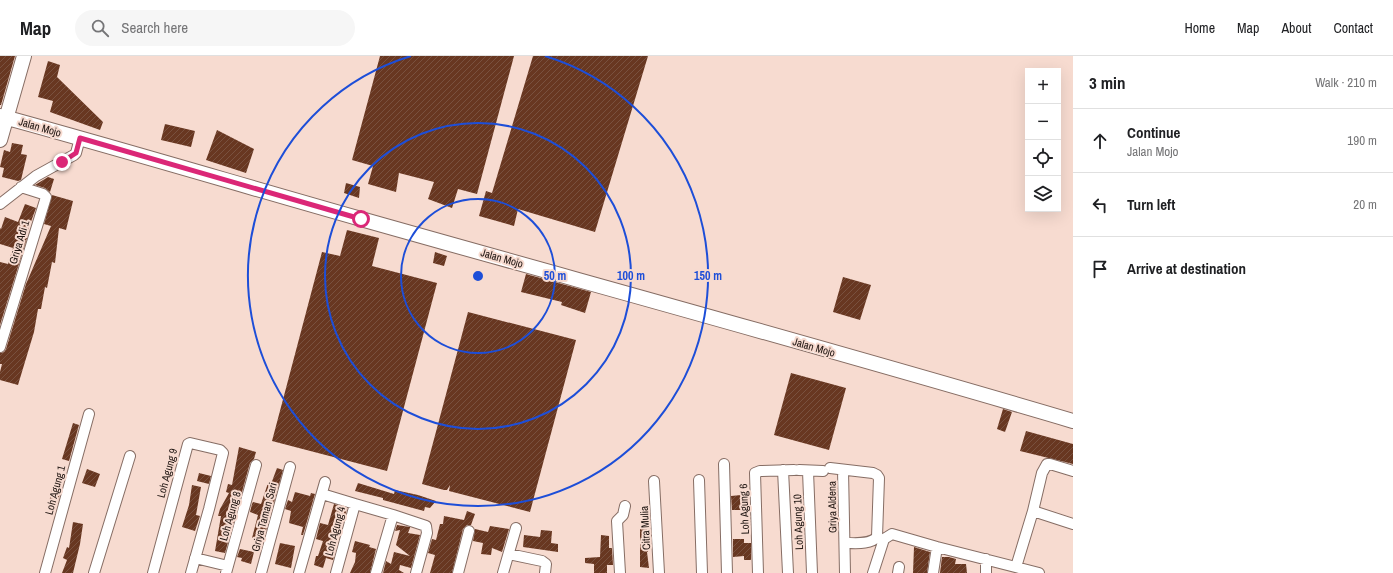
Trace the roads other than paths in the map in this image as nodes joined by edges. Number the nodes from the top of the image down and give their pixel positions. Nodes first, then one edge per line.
1 (24, 56) edge
2 (3, 117) edge
3 (0, 140) edge
4 (79, 143) junction
5 (22, 187) junction
6 (0, 204) edge
7 (0, 347) edge
8 (89, 414) dead end
9 (1073, 421) edge
10 (130, 456) dead end
11 (724, 464) dead end
12 (256, 465) dead end
13 (290, 467) dead end
14 (796, 470) junction
15 (843, 470) junction
16 (1073, 471) edge
17 (699, 480) dead end
18 (654, 481) dead end
19 (325, 482) dead end
20 (322, 494) junction
21 (355, 504) junction
22 (625, 506) dead end
23 (1033, 511) junction
24 (393, 515) junction
25 (1073, 524) edge
26 (516, 528) dead end
27 (469, 531) dead end
28 (845, 544) junction
29 (937, 547) junction
30 (509, 554) junction
31 (195, 558) junction
32 (986, 559) junction
33 (1010, 568) edge
34 (227, 569) edge
35 (45, 573) edge
36 (94, 573) edge
37 (153, 573) edge
38 (191, 573) edge
39 (261, 573) edge
40 (299, 573) edge
41 (336, 573) edge
42 (376, 573) edge
43 (416, 573) edge
44 (458, 573) edge
45 (503, 573) edge
46 (545, 573) edge
47 (620, 573) edge
48 (659, 573) edge
49 (702, 573) edge
50 (726, 573) edge
51 (758, 573) edge
52 (788, 573) edge
53 (812, 573) edge
54 (846, 573) edge
55 (873, 573) edge
56 (933, 573) edge
57 (986, 573) edge
58 (1040, 573) edge

1 - 2 street
2 - 3 street
2 - 4 street, Jalan Mojo
4 - 5 street
4 - 9 street, Jalan Mojo
5 - 6 street
5 - 7 street, Griya Adi 1
8 - 35 street, Loh Agung 1
10 - 36 street
11 - 50 street
12 - 34 street, Loh Agung 8
13 - 39 street, Griya Taman Sari
14 - 15 street, Griya Aldena
14 - 51 street, Loh Agung 6
14 - 52 street
14 - 53 street, Loh Agung 10
15 - 28 street, Griya Aldena
15 - 28 street, Griya Aldena
16 - 23 street
17 - 49 street
18 - 48 street, Citra Mulia
19 - 20 street, Loh Agung 4
20 - 21 street, Loh Agung 4
20 - 40 street, Loh Agung 4
21 - 24 street
21 - 41 street, Loh Agung 4
22 - 47 street
23 - 25 street
23 - 33 street
24 - 42 street
24 - 43 street
26 - 30 street
27 - 44 street
28 - 54 street, Griya Aldena
29 - 32 street
29 - 55 street
29 - 56 street
30 - 45 street
30 - 46 street
31 - 34 street
31 - 37 street, Loh Agung 9
31 - 38 street, Loh Agung 9
32 - 33 street
32 - 57 street
33 - 58 street

